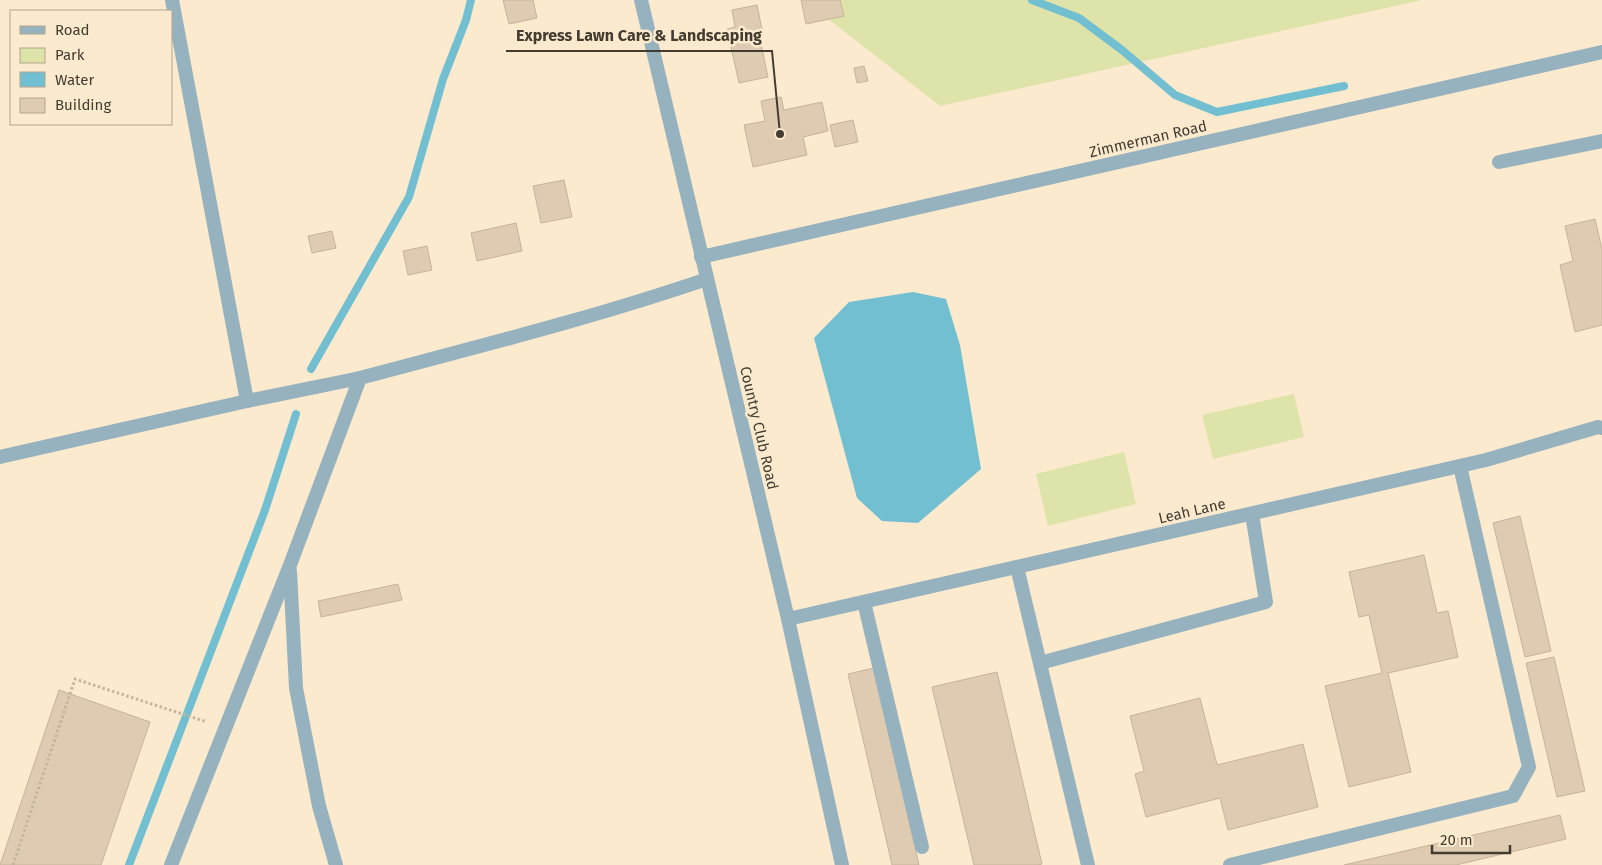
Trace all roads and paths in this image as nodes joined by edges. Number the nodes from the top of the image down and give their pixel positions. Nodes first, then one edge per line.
1 (172, 0) edge
2 (641, 0) edge
3 (1602, 52) edge
4 (1602, 141) edge
5 (1499, 162) dead end
6 (701, 257) junction
7 (707, 279) junction
8 (360, 378) junction
9 (247, 401) junction
10 (1602, 428) edge
11 (0, 457) edge
12 (1460, 466) junction
13 (1252, 514) junction
14 (290, 565) junction
15 (1017, 567) junction
16 (864, 602) junction
17 (788, 620) junction
18 (1040, 662) junction
19 (203, 721) dead end
20 (922, 847) dead end
21 (13, 865) edge
22 (171, 865) edge
23 (336, 865) edge
24 (842, 865) edge
25 (1088, 865) edge
26 (1230, 865) edge

1 - 9 street
2 - 6 street, Country Club Road
3 - 6 street, Zimmerman Road
4 - 5 street
6 - 7 street, Country Club Road
7 - 8 street
7 - 17 street, Country Club Road
8 - 9 street
8 - 14 street
9 - 11 street
10 - 12 street, Leah Lane
12 - 13 street, Leah Lane
12 - 26 street
13 - 15 street, Leah Lane
13 - 18 street
14 - 22 street
14 - 23 street
15 - 16 street, Leah Lane
15 - 18 street
16 - 17 street, Leah Lane
16 - 20 street
17 - 24 street, Country Club Road
18 - 25 street
19 - 21 path

